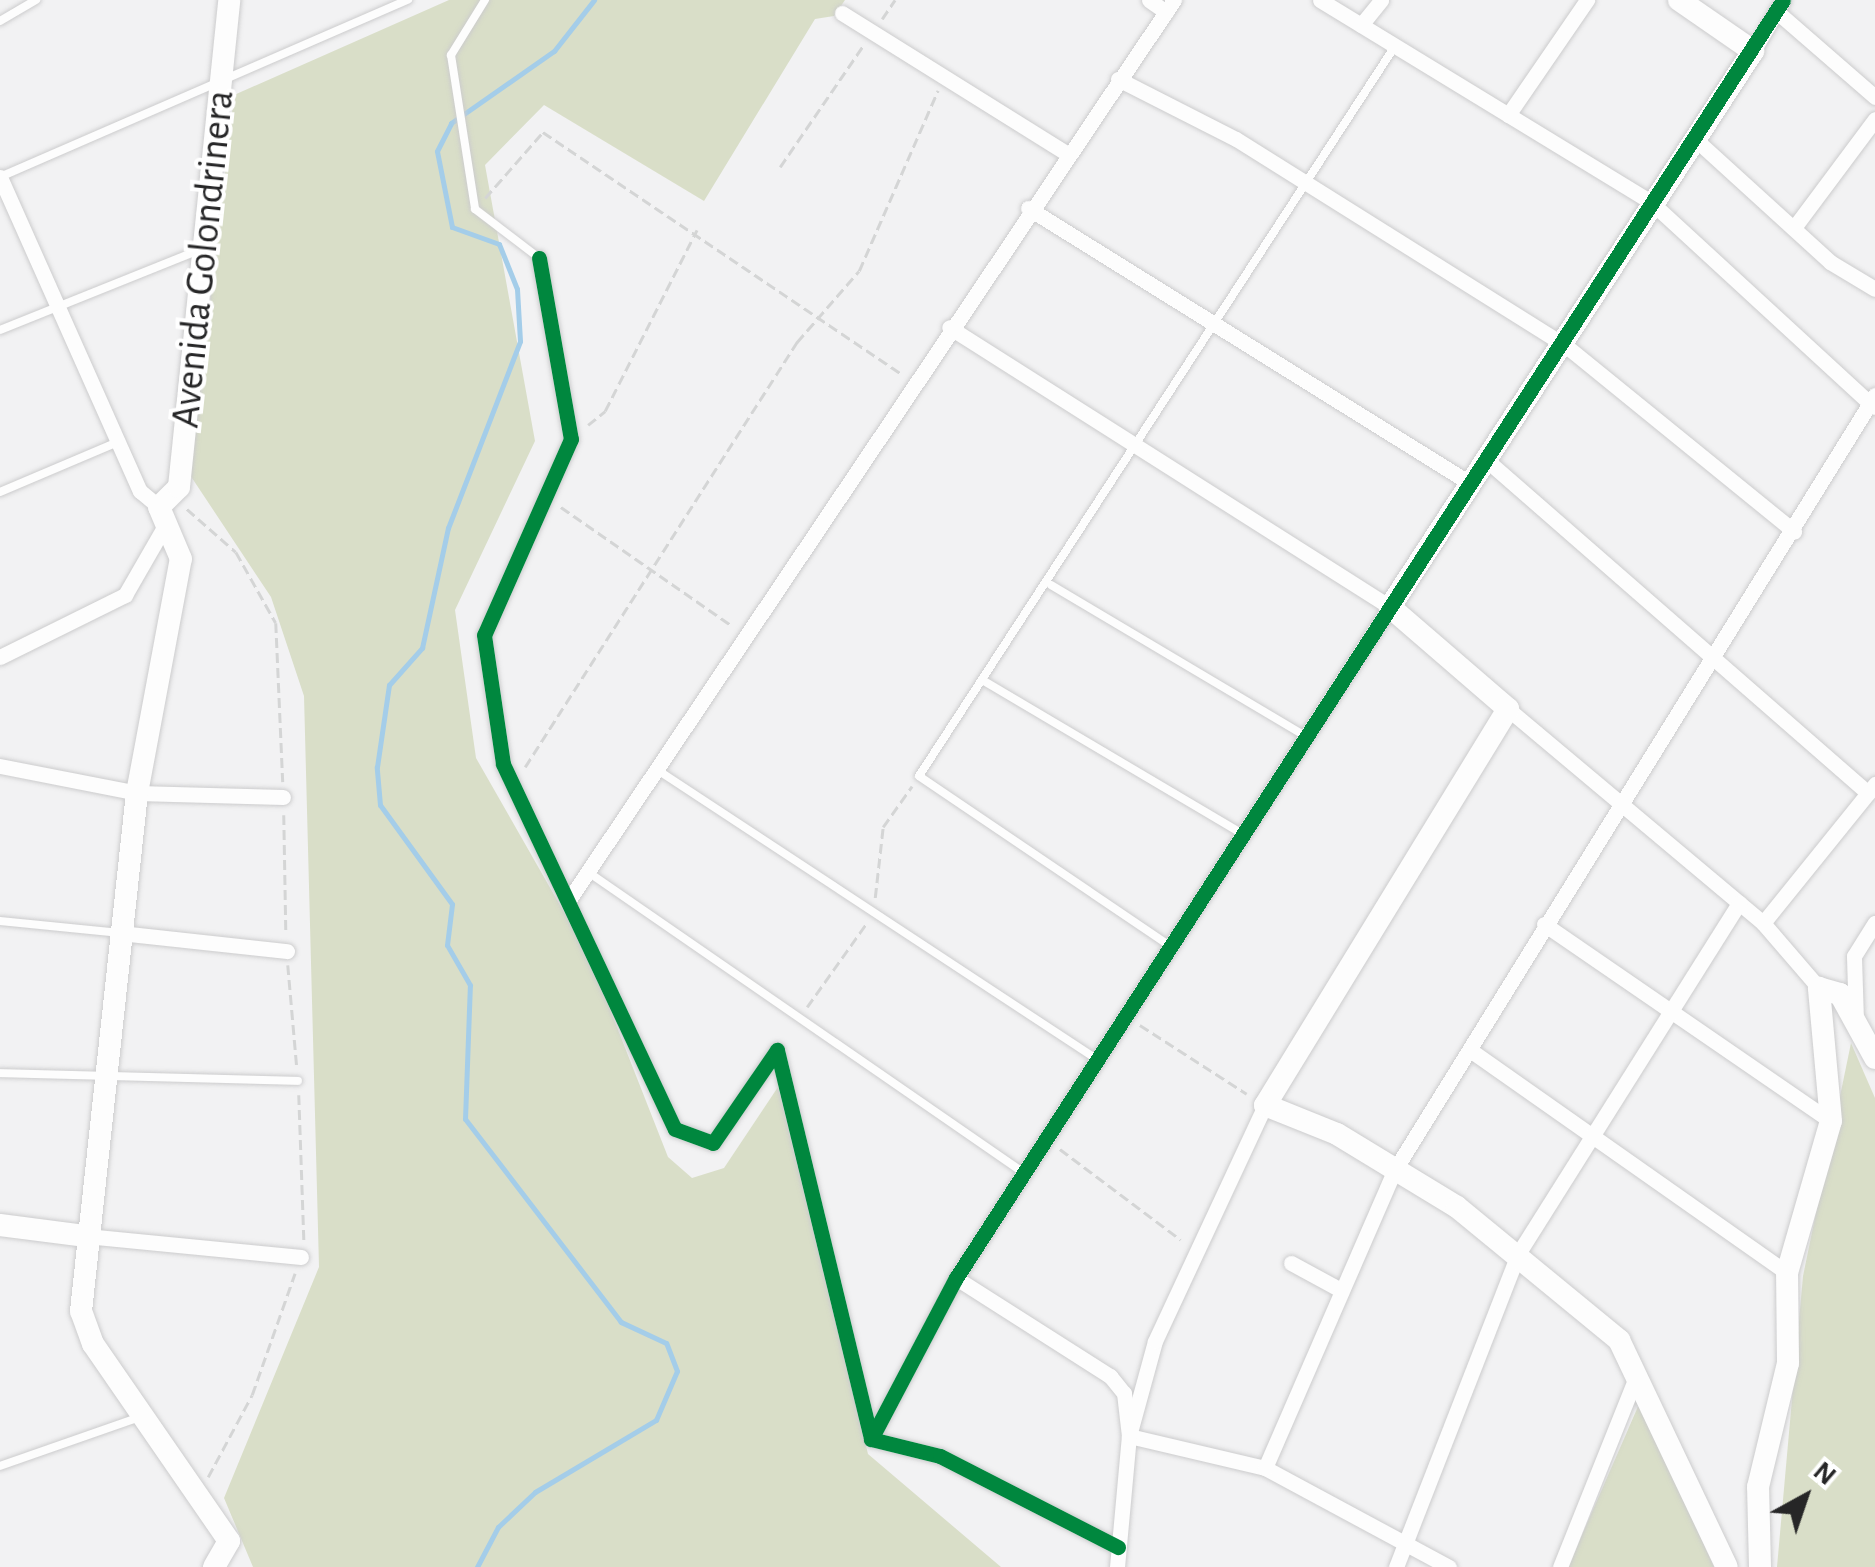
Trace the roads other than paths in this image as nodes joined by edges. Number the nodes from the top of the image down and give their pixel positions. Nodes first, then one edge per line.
1 (36, 0) edge
2 (229, 0) edge
3 (408, 0) edge
4 (485, 0) edge
5 (1149, 0) edge
6 (1320, 0) edge
7 (1381, 0) edge
8 (1587, 0) edge
9 (1680, 0) edge
10 (1170, 6) edge
11 (1780, 6) edge
12 (842, 14) dead end
13 (0, 21) edge
14 (1361, 25) junction
15 (1395, 46) junction
16 (1752, 51) junction
17 (1118, 78) junction
18 (220, 82) junction
19 (1875, 97) edge
20 (1508, 115) junction
21 (1875, 119) edge
22 (1695, 139) junction
23 (1066, 153) junction
24 (0, 177) edge
25 (1303, 189) junction
26 (1652, 203) junction
27 (1028, 208) junction
28 (1796, 225) junction
29 (201, 250) junction
30 (539, 258) joint
31 (1875, 289) edge
32 (58, 313) junction
33 (1217, 320) junction
34 (949, 327) junction
35 (0, 330) edge
36 (1566, 346) junction
37 (1873, 402) edge
38 (118, 442) junction
39 (1136, 450) junction
40 (1483, 457) junction
41 (1468, 482) junction
42 (0, 492) edge
43 (166, 509) junction
44 (1794, 531) junction
45 (1051, 585) junction
46 (1390, 606) junction
47 (1718, 654) junction
48 (0, 657) edge
49 (984, 682) junction
50 (1508, 709) junction
51 (1311, 739) junction
52 (0, 766) edge
53 (656, 769) junction
54 (1872, 788) edge
55 (137, 792) junction
56 (283, 797) road end
57 (1620, 802) junction
58 (1247, 836) junction
59 (588, 872) junction
60 (568, 901) junction
61 (1739, 903) junction
62 (0, 921) edge
63 (1764, 923) junction
64 (1875, 923) edge
65 (1544, 924) junction
66 (120, 934) junction
67 (1174, 950) junction
68 (287, 951) road end
69 (1819, 988) junction
70 (1666, 1008) junction
71 (1855, 1022) junction
72 (1470, 1050) junction
73 (1875, 1058) edge
74 (1102, 1063) junction
75 (0, 1073) edge
76 (298, 1081) road end
77 (104, 1082) junction
78 (1265, 1105) junction
79 (1831, 1121) junction
80 (1589, 1132) junction
81 (1394, 1171) junction
82 (1028, 1176) junction
83 (0, 1226) edge
84 (86, 1236) junction
85 (1518, 1254) junction
86 (301, 1257) road end
87 (1291, 1263) dead end
88 (1787, 1273) junction
89 (956, 1278) junction
90 (1337, 1288) junction
91 (1639, 1370) junction
92 (147, 1415) junction
93 (1130, 1436) junction
94 (871, 1439) junction
95 (0, 1466) edge
96 (1265, 1468) junction
97 (1118, 1547) junction
98 (1404, 1547) junction
99 (214, 1567) edge
100 (1117, 1567) edge
101 (1396, 1567) edge
102 (1450, 1567) edge
103 (1560, 1567) edge
104 (1728, 1567) edge
105 (1760, 1567) edge

1 - 13 lane
2 - 18 street, Avenida Golondrinera
3 - 18 lane
4 - 30 lane
5 - 10 street
6 - 14 street
7 - 14 street
8 - 20 street
9 - 16 street
10 - 17 street
11 - 16 street
11 - 19 street
12 - 23 street
14 - 15 street
15 - 20 street
15 - 25 lane
16 - 22 street
17 - 23 street
17 - 25 street
18 - 24 lane
18 - 29 street, Avenida Golondrinera
20 - 26 street
21 - 28 street
22 - 26 street
22 - 28 street
23 - 27 street
24 - 32 street
25 - 33 lane
25 - 36 street
26 - 36 street
26 - 37 street
27 - 33 street
27 - 34 street
28 - 31 street
29 - 32 lane
29 - 43 street, Avenida Golondrinera
30 - 60 street
32 - 35 lane
32 - 38 street
33 - 39 lane
33 - 41 street
34 - 39 street
34 - 53 street
36 - 40 street
36 - 44 street
37 - 44 street
38 - 42 lane
38 - 43 street
39 - 45 lane
39 - 46 street
40 - 41 street
40 - 47 street
41 - 46 street
43 - 48 street
43 - 55 street
44 - 47 street
45 - 49 lane
45 - 51 lane
46 - 50 street
46 - 51 street
47 - 54 street
47 - 57 street
49 - 58 lane
49 - 67 lane
50 - 57 street
50 - 78 street
51 - 58 street
52 - 55 street
53 - 59 street
53 - 74 lane
54 - 63 street
55 - 56 street
55 - 66 street
57 - 61 street
57 - 65 street
58 - 67 street
59 - 60 street
59 - 82 lane
60 - 94 street
61 - 63 street
61 - 70 street
62 - 66 lane
63 - 69 street
64 - 71 street
65 - 70 street
65 - 72 street
66 - 68 street
66 - 77 street
67 - 74 street
69 - 71 street
69 - 79 street
70 - 79 street
70 - 80 street
71 - 73 street
72 - 80 street
72 - 81 street
74 - 82 street
75 - 77 lane
76 - 77 lane
77 - 84 street
78 - 81 street
78 - 93 street
79 - 88 street
80 - 85 street
80 - 88 street
81 - 85 street
81 - 90 street
82 - 89 street
83 - 84 street
84 - 86 street
84 - 92 street
85 - 91 street
85 - 98 street
87 - 90 street
88 - 105 street
89 - 93 street
89 - 94 street
90 - 96 street
91 - 103 street
91 - 104 street
92 - 95 lane
92 - 99 street
93 - 96 street
93 - 97 street
94 - 97 street
96 - 98 street
97 - 100 street
98 - 101 street
98 - 102 street

